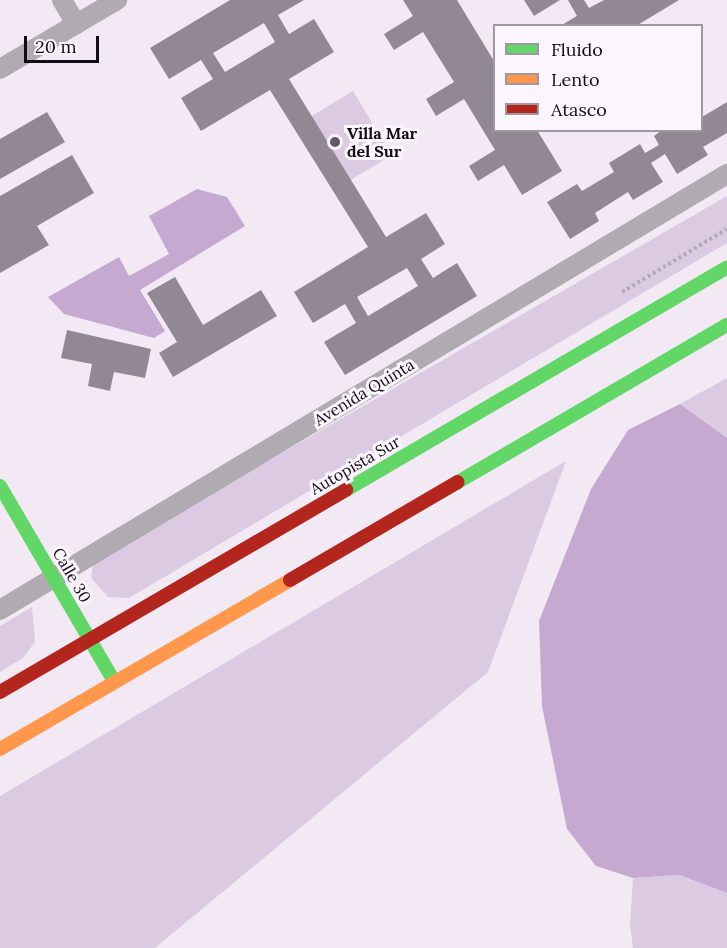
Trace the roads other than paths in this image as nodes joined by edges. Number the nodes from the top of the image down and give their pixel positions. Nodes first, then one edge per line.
1 (62, 0) edge
2 (117, 0) edge
3 (76, 24) junction
4 (0, 69) edge
5 (727, 174) edge
6 (727, 267) edge
7 (727, 325) edge
8 (0, 486) edge
9 (54, 578) junction
10 (0, 610) edge
11 (89, 638) junction
12 (114, 681) junction
13 (0, 692) edge
14 (0, 749) edge

1 - 3 street
2 - 3 street
3 - 4 street
5 - 9 street, Avenida Quinta
6 - 11 main road, Autopista Sur
7 - 12 main road
8 - 9 main road, Calle 30
9 - 10 street, Avenida Quinta
9 - 11 main road, Calle 30
11 - 12 main road, Calle 30
11 - 13 main road, Autopista Sur
12 - 14 main road

